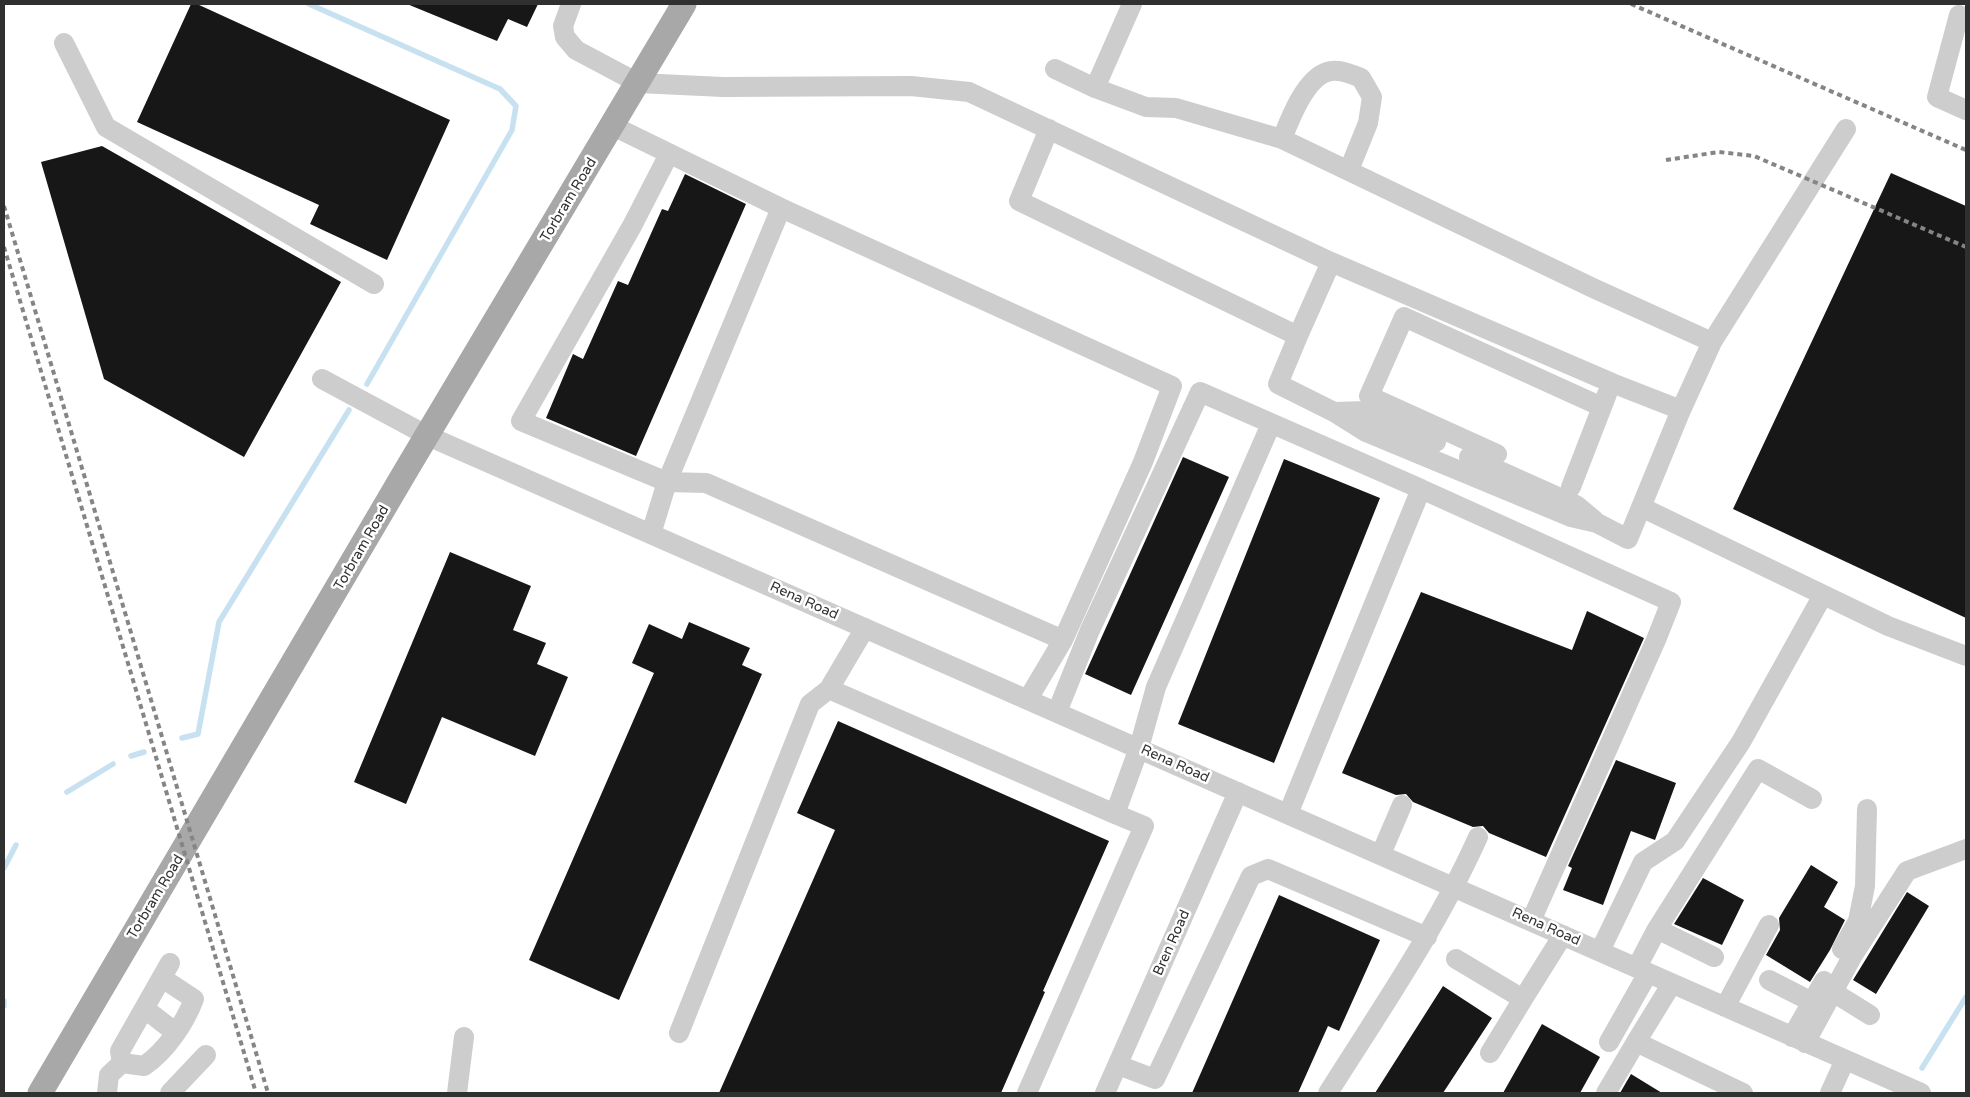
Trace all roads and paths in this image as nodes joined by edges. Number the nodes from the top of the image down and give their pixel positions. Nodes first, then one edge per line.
1 (571, 4) edge
2 (684, 4) edge
3 (1132, 4) edge
4 (1963, 12) edge
5 (64, 43) dead end
6 (1055, 69) dead end
7 (638, 83) junction
8 (1095, 88) junction
9 (1966, 110) edge
10 (613, 126) junction
11 (1049, 129) junction
12 (1846, 129) dead end
13 (1282, 139) junction
14 (669, 154) junction
15 (1349, 170) junction
16 (781, 208) junction
17 (1331, 262) junction
18 (374, 284) dead end
19 (1298, 336) junction
20 (1712, 342) junction
21 (322, 379) dead end
22 (1612, 383) junction
23 (1602, 407) junction
24 (1681, 410) junction
25 (1271, 424) junction
26 (428, 436) junction
27 (1497, 454) dead end
28 (667, 482) junction
29 (1571, 487) dead end
30 (1420, 489) junction
31 (1642, 507) junction
32 (651, 534) junction
33 (1824, 595) junction
34 (866, 628) junction
35 (1062, 640) junction
36 (1966, 656) edge
37 (829, 688) junction
38 (1028, 699) junction
39 (1057, 712) junction
40 (1139, 748) junction
41 (1238, 792) junction
42 (1812, 799) dead end
43 (1402, 805) dead end
44 (1867, 809) dead end
45 (1116, 814) junction
46 (1288, 814) junction
47 (1478, 837) dead end
48 (1966, 849) edge
49 (1381, 854) junction
50 (1455, 887) junction
51 (1531, 921) junction
52 (1769, 925) dead end
53 (1657, 929) junction
54 (1563, 935) junction
55 (1427, 937) junction
56 (1600, 951) junction
57 (1714, 957) dead end
58 (1456, 959) dead end
59 (1642, 970) junction
60 (1769, 980) dead end
61 (1671, 985) junction
62 (1833, 992) junction
63 (1523, 999) junction
64 (1812, 1002) junction
65 (1725, 1007) junction
66 (145, 1009) junction
67 (1870, 1015) dead end
68 (175, 1032) junction
69 (679, 1033) dead end
70 (464, 1037) dead end
71 (1798, 1040) junction
72 (1609, 1042) dead end
73 (1636, 1042) junction
74 (1490, 1053) dead end
75 (206, 1055) dead end
76 (1844, 1060) junction
77 (122, 1063) junction
78 (1118, 1065) junction
79 (1152, 1086) edge
80 (40, 1093) edge
81 (107, 1093) edge
82 (170, 1093) edge
83 (457, 1093) edge
84 (1027, 1093) edge
85 (1105, 1093) edge
86 (1328, 1093) edge
87 (1606, 1093) edge
88 (1742, 1093) edge
89 (1830, 1093) edge
90 (1921, 1093) edge

1 - 7 street
2 - 7 main road, Torbram Road
3 - 8 street
4 - 9 street
5 - 18 street
6 - 8 street
7 - 10 main road, Torbram Road
7 - 11 street
8 - 13 street
10 - 14 street
10 - 26 main road, Torbram Road
11 - 17 street
11 - 19 street
12 - 20 street
13 - 15 street
13 - 15 street
14 - 16 street
14 - 28 street
15 - 20 street
16 - 28 street
16 - 35 street
17 - 19 street
17 - 22 street
19 - 31 street
20 - 24 street
21 - 26 street, Rena Road
22 - 23 street
22 - 24 street
23 - 27 street
23 - 29 street
24 - 31 street
25 - 30 street
25 - 39 street
25 - 40 street
26 - 32 street, Rena Road
26 - 80 main road, Torbram Road
28 - 32 street
28 - 35 street
30 - 46 street
30 - 51 street
31 - 33 street
32 - 34 street, Rena Road
33 - 36 street
33 - 56 street
34 - 37 street
34 - 38 street, Rena Road
35 - 38 street
37 - 45 street
37 - 69 street
38 - 39 street, Rena Road
39 - 40 street, Rena Road
40 - 41 street, Rena Road
40 - 45 street
41 - 46 street, Rena Road
41 - 78 street, Bren Road
42 - 53 street
43 - 49 street
44 - 64 street
45 - 84 street
46 - 49 street, Rena Road
47 - 50 street
48 - 62 street
49 - 50 street, Rena Road
50 - 51 street, Rena Road
50 - 55 street
51 - 54 street, Rena Road
52 - 65 street
53 - 57 street
53 - 59 street
54 - 56 street, Rena Road
54 - 63 street
55 - 79 street
55 - 86 street
56 - 59 street, Rena Road
58 - 63 street
59 - 61 street, Rena Road
59 - 72 street
60 - 64 street
61 - 65 street, Rena Road
61 - 73 street
62 - 67 street
62 - 71 street
63 - 74 street
64 - 71 street
65 - 71 street, Rena Road
66 - 68 street
66 - 68 street
66 - 77 street
68 - 77 street
70 - 83 street
71 - 76 street, Rena Road
73 - 87 street
73 - 88 street
75 - 82 street
76 - 89 street
76 - 90 street, Rena Road
77 - 81 street
78 - 79 street
78 - 85 street, Bren Road

